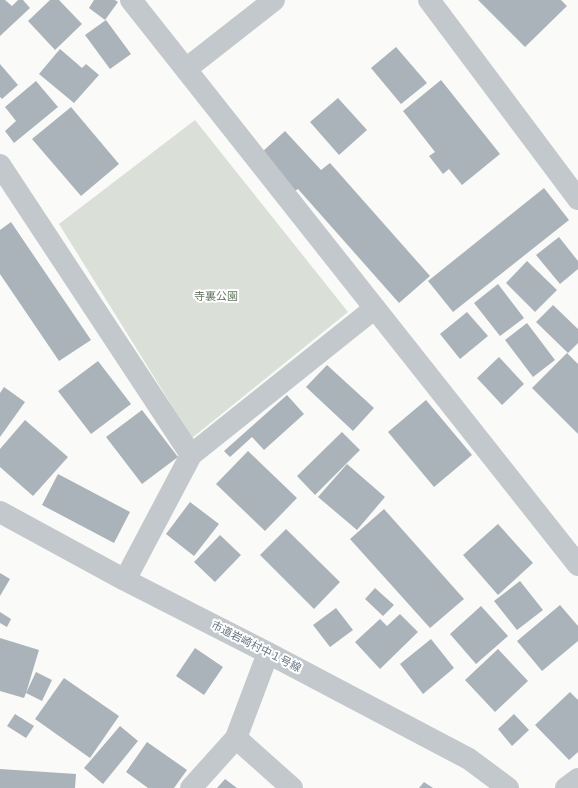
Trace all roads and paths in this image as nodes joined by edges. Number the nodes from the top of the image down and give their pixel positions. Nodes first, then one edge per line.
1 (131, 0) edge
2 (274, 0) edge
3 (429, 0) edge
4 (186, 68) junction
5 (0, 165) edge
6 (578, 199) edge
7 (375, 308) junction
8 (191, 456) junction
9 (0, 512) edge
10 (574, 552) edge
11 (125, 580) junction
12 (268, 653) junction
13 (236, 738) junction
14 (578, 779) edge
15 (191, 788) edge
16 (292, 788) edge
17 (508, 788) edge
18 (566, 788) edge

1 - 4 street
2 - 4 street
3 - 6 street
4 - 7 street
5 - 8 street
7 - 8 street
7 - 10 street
8 - 11 street
9 - 11 street, 市道岩崎村中１号線
11 - 12 street, 市道岩崎村中１号線
12 - 13 street
12 - 17 street, 市道岩崎村中１号線
13 - 15 street
13 - 16 street
14 - 18 street

